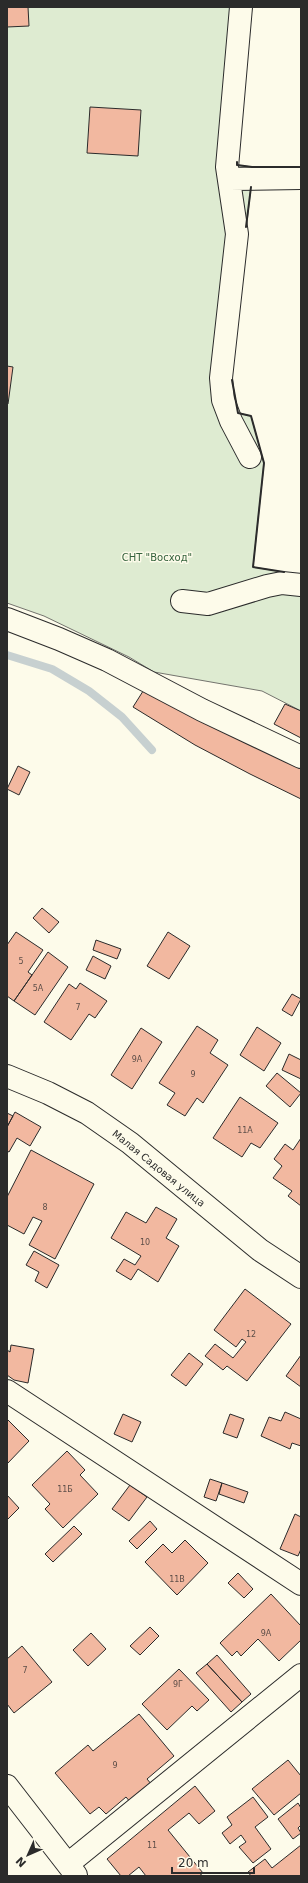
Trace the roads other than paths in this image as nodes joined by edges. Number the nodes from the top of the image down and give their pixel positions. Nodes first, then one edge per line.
1 (241, 7) edge
2 (301, 178) edge
3 (229, 179) junction
4 (250, 457) dead end
5 (301, 585) edge
6 (182, 601) dead end
7 (7, 619) edge
8 (301, 757) edge
9 (7, 1076) edge
10 (301, 1277) edge
11 (7, 1391) edge
12 (301, 1584) edge
13 (301, 1675) edge
14 (7, 1786) edge
15 (72, 1870) edge

1 - 3 street
2 - 3 street
3 - 4 street
5 - 6 street
7 - 8 street
9 - 10 street, Малая Садовая улица
11 - 12 street
13 - 15 street
14 - 15 street

